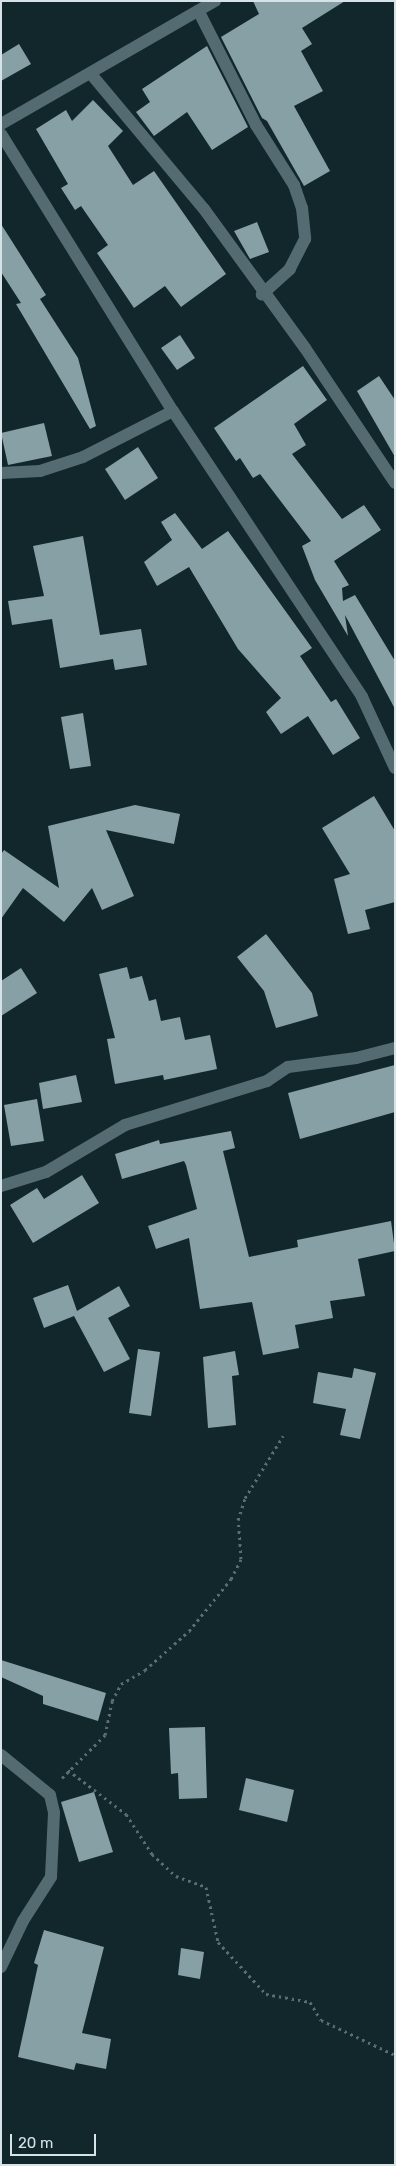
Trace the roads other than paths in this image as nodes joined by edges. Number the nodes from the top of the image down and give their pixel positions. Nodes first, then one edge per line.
1 (215, 1) edge
2 (199, 12) junction
3 (91, 74) junction
4 (1, 124) edge
5 (1, 134) edge
6 (262, 294) junction
7 (173, 411) junction
8 (1, 473) edge
9 (395, 483) edge
10 (395, 768) edge
11 (395, 1048) edge
12 (1, 1186) edge
13 (1, 1755) edge
14 (1, 1967) edge

1 - 2 street
2 - 3 street
2 - 6 street
3 - 4 street
3 - 6 street
5 - 7 street
6 - 9 street
7 - 8 street
7 - 10 street
11 - 12 street
13 - 14 street

